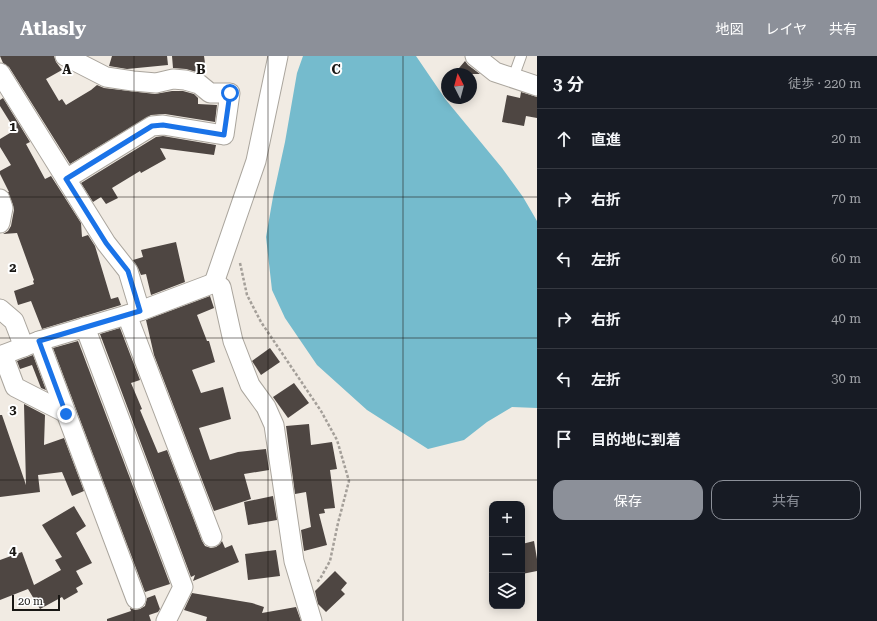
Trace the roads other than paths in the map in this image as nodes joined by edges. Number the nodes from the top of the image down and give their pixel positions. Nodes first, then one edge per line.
1 (66, 56) edge
2 (278, 56) edge
3 (475, 56) edge
4 (522, 56) edge
5 (0, 73) edge
6 (513, 78) junction
7 (537, 86) edge
8 (66, 179) junction
9 (0, 200) edge
10 (0, 223) edge
11 (214, 283) junction
12 (0, 309) edge
13 (134, 313) junction
14 (85, 327) junction
15 (32, 344) junction
16 (1, 355) edge
17 (66, 414) junction
18 (212, 537) dead end
19 (136, 599) dead end
20 (166, 621) edge
21 (312, 621) edge

1 - 8 street
2 - 11 street
3 - 6 street
4 - 6 lane
5 - 8 street
6 - 7 street
8 - 13 street
9 - 10 street
11 - 13 street
11 - 21 street
12 - 15 street
13 - 14 street
13 - 18 street
14 - 15 street
14 - 20 street
15 - 16 street
15 - 17 street
16 - 17 street
17 - 19 street

